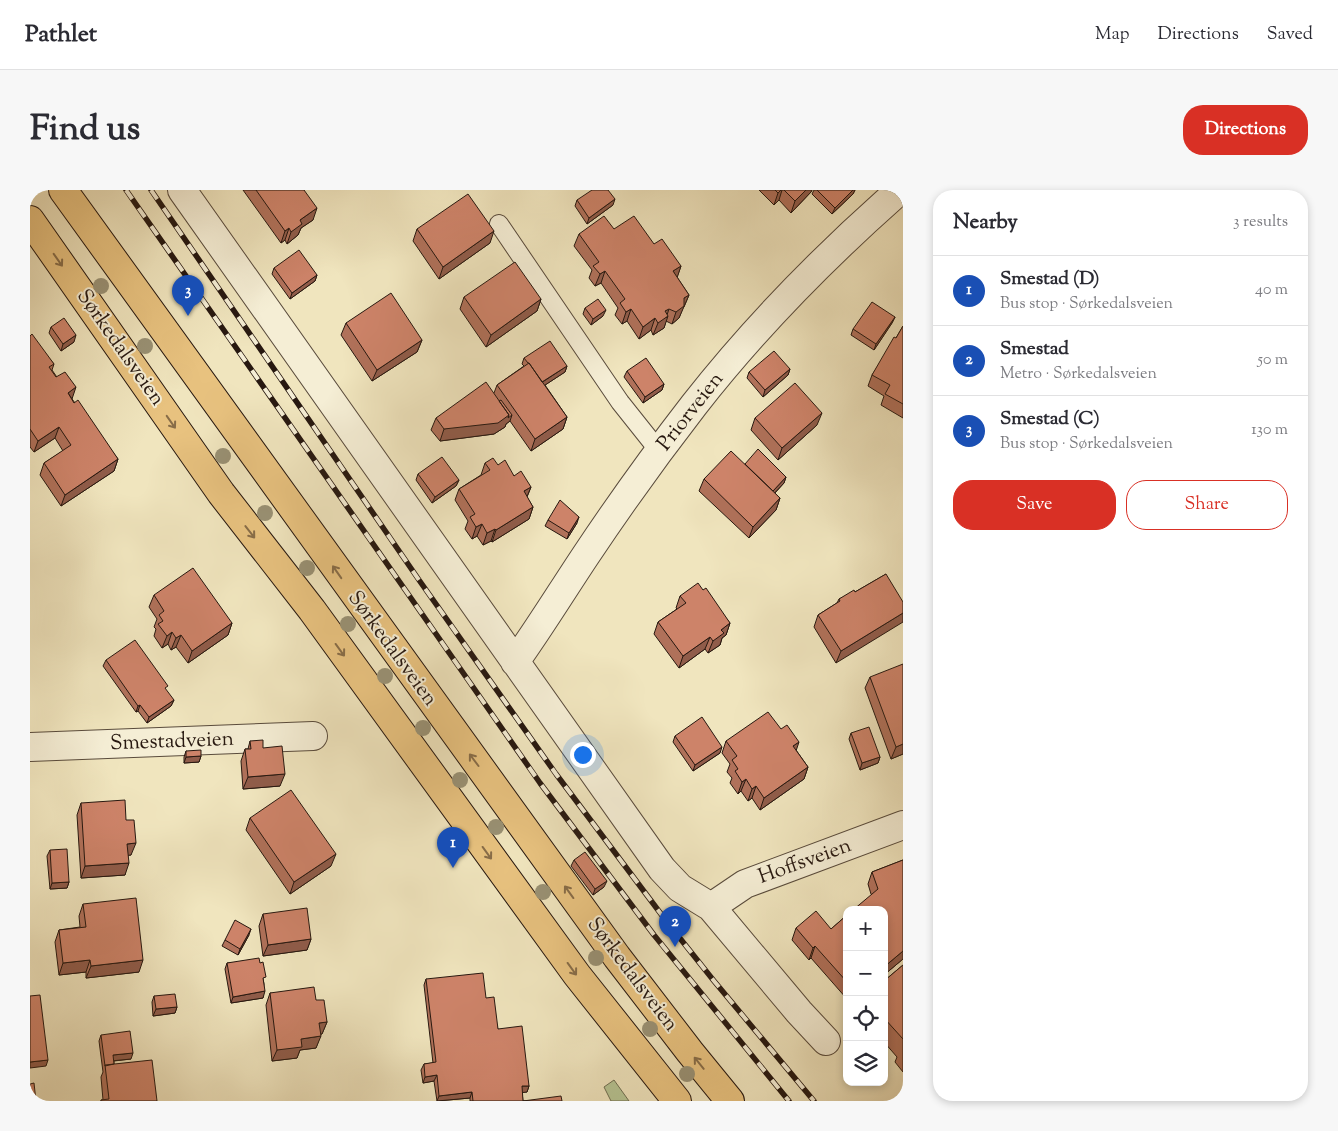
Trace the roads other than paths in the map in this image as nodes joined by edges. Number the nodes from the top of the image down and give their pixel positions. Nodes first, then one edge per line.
1 (63, 190) edge
2 (182, 190) edge
3 (900, 190) edge
4 (30, 220) edge
5 (499, 224) dead end
6 (660, 452) junction
7 (515, 662) junction
8 (313, 736) dead end
9 (30, 747) edge
10 (903, 825) edge
11 (711, 907) junction
12 (826, 1042) dead end
13 (677, 1101) edge
14 (730, 1101) edge

14 -> 1 main road, Sørkedalsveien
2 - 7 street
3 - 6 street, Priorveien
4 -> 13 main road, Sørkedalsveien
5 - 6 lane
6 - 7 street, Priorveien
7 - 11 street
8 - 9 street, Smestadveien
10 - 11 street, Hoffsveien
11 - 12 street

